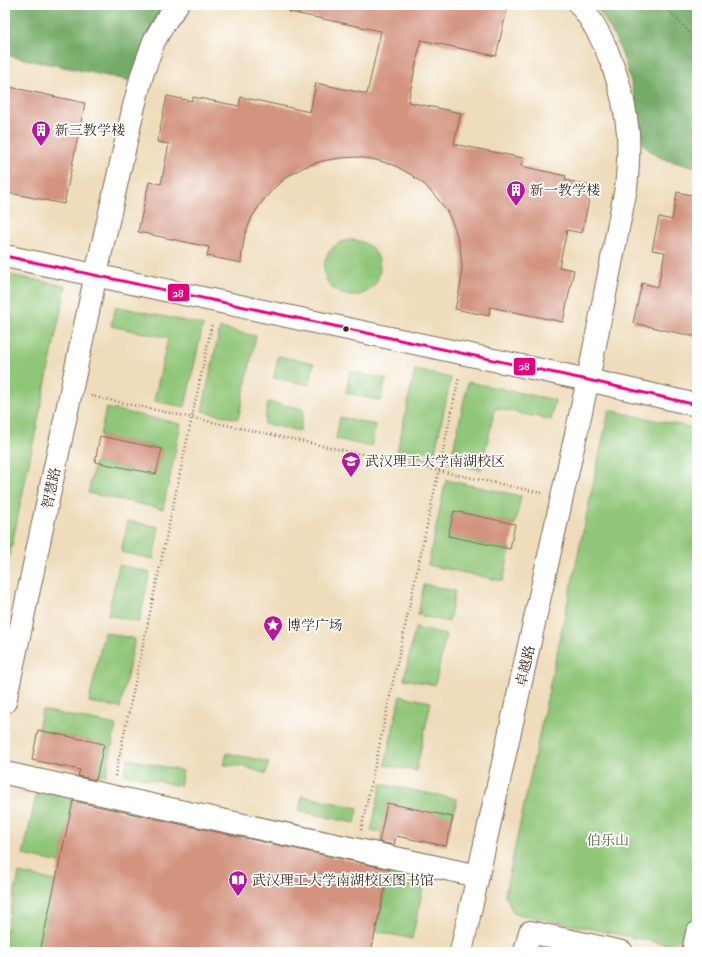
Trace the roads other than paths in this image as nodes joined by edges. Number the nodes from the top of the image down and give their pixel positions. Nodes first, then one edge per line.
1 (177, 5) edge
2 (580, 5) edge
3 (5, 256) edge
4 (96, 274) junction
5 (588, 380) junction
6 (697, 405) edge
7 (5, 702) edge
8 (5, 773) edge
9 (478, 876) junction
10 (697, 934) edge
11 (461, 952) edge
12 (525, 952) edge
13 (622, 952) edge
14 (693, 952) edge

1 - 4 street, 智慧路
2 - 5 street, 卓越路
3 - 4 street
4 - 5 street
4 - 7 street, 智慧路
5 - 6 street
5 - 9 street, 卓越路
8 - 9 street
9 - 11 street, 卓越路
10 - 14 street
12 - 13 street

